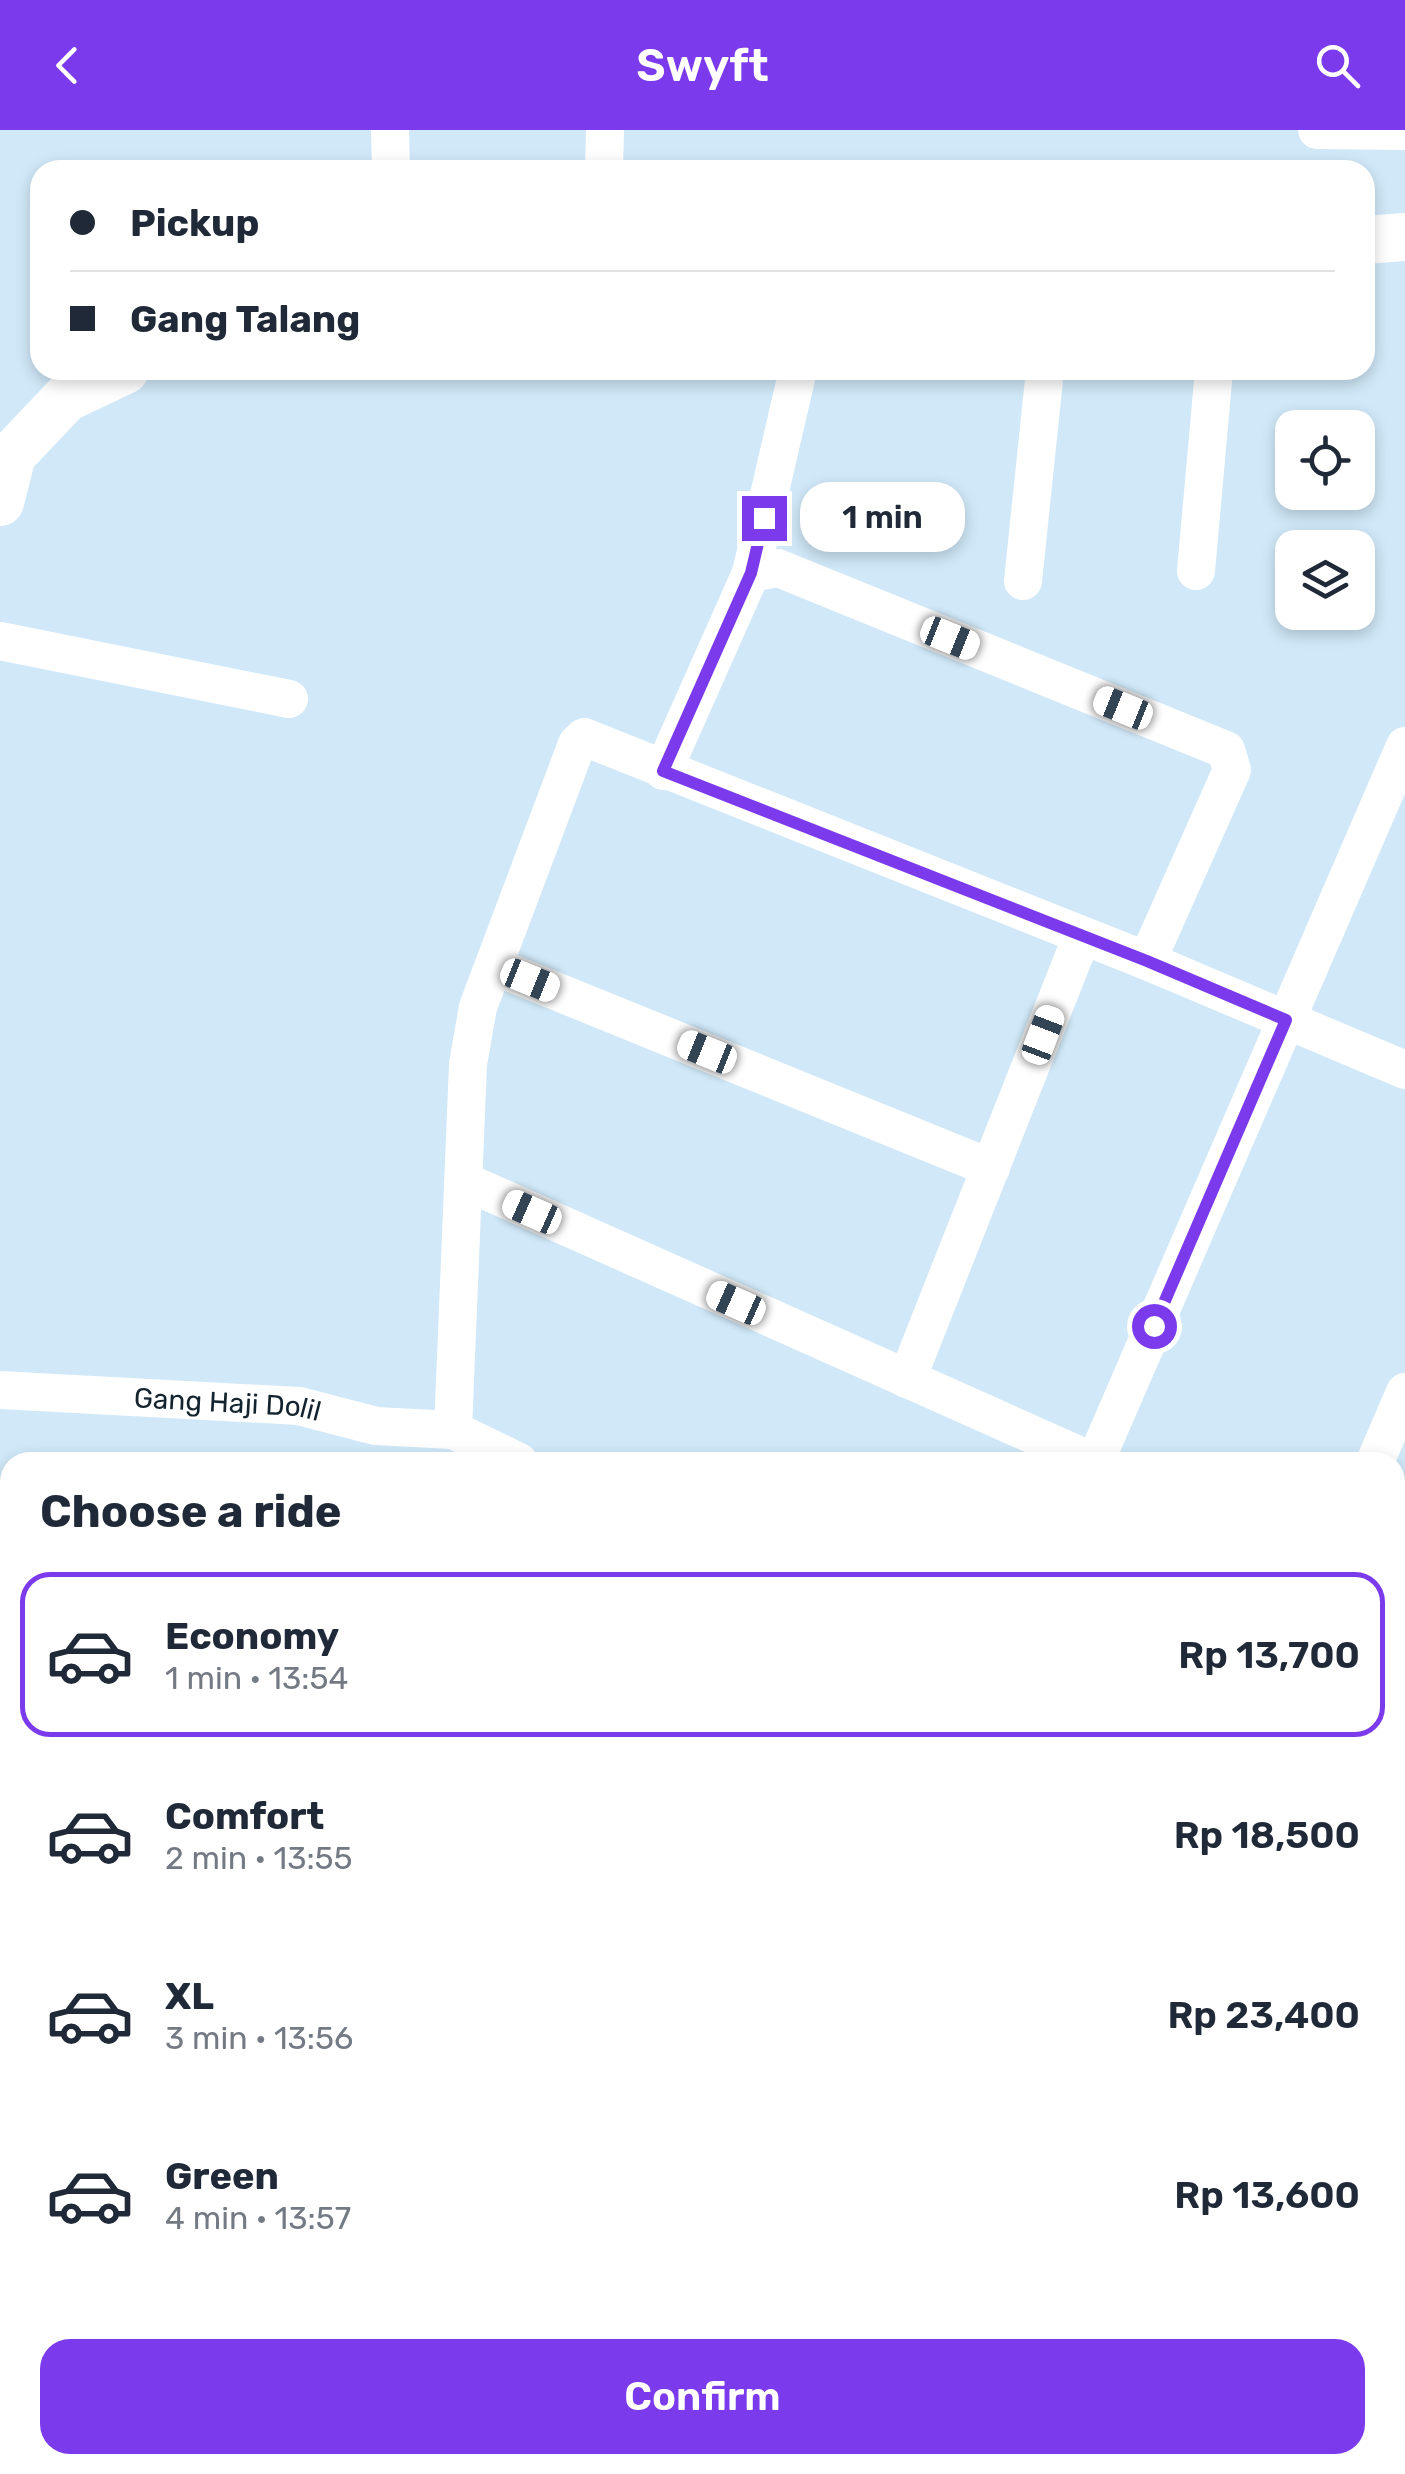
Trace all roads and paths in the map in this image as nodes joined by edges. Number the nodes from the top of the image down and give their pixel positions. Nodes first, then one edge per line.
1 (390, 130) edge
2 (605, 130) edge
3 (1317, 130) edge
4 (1405, 131) edge
5 (391, 160) edge
6 (604, 160) edge
7 (1405, 238) edge
8 (1375, 240) edge
9 (104, 380) edge
10 (796, 380) edge
11 (1045, 380) edge
12 (1213, 380) edge
13 (0, 502) edge
14 (1196, 571) dead end
15 (751, 573) junction
16 (1023, 582) dead end
17 (0, 642) edge
18 (289, 698) dead end
19 (1405, 746) edge
20 (663, 771) junction
21 (1082, 936) junction
22 (1147, 961) junction
23 (494, 966) junction
24 (1286, 1020) junction
25 (1405, 1070) edge
26 (991, 1168) junction
27 (464, 1182) junction
28 (906, 1379) junction
29 (0, 1390) edge
30 (1405, 1392) edge
31 (453, 1430) junction
32 (498, 1452) edge
33 (1071, 1452) edge
34 (1098, 1452) edge
35 (1379, 1452) edge

1 - 5 street
2 - 6 street
3 - 4 street
7 - 8 street
9 - 13 street
10 - 15 street
11 - 16 street
12 - 14 street
15 - 20 street
15 - 22 street
17 - 18 street
19 - 24 street
20 - 21 street
20 - 23 street
21 - 22 street
21 - 26 street
22 - 24 street
23 - 26 street
23 - 27 street
24 - 25 street
24 - 34 street
26 - 28 street
27 - 28 street
27 - 31 street
28 - 33 street
29 - 31 street, Gang Haji Dolil
30 - 35 street
31 - 32 street

